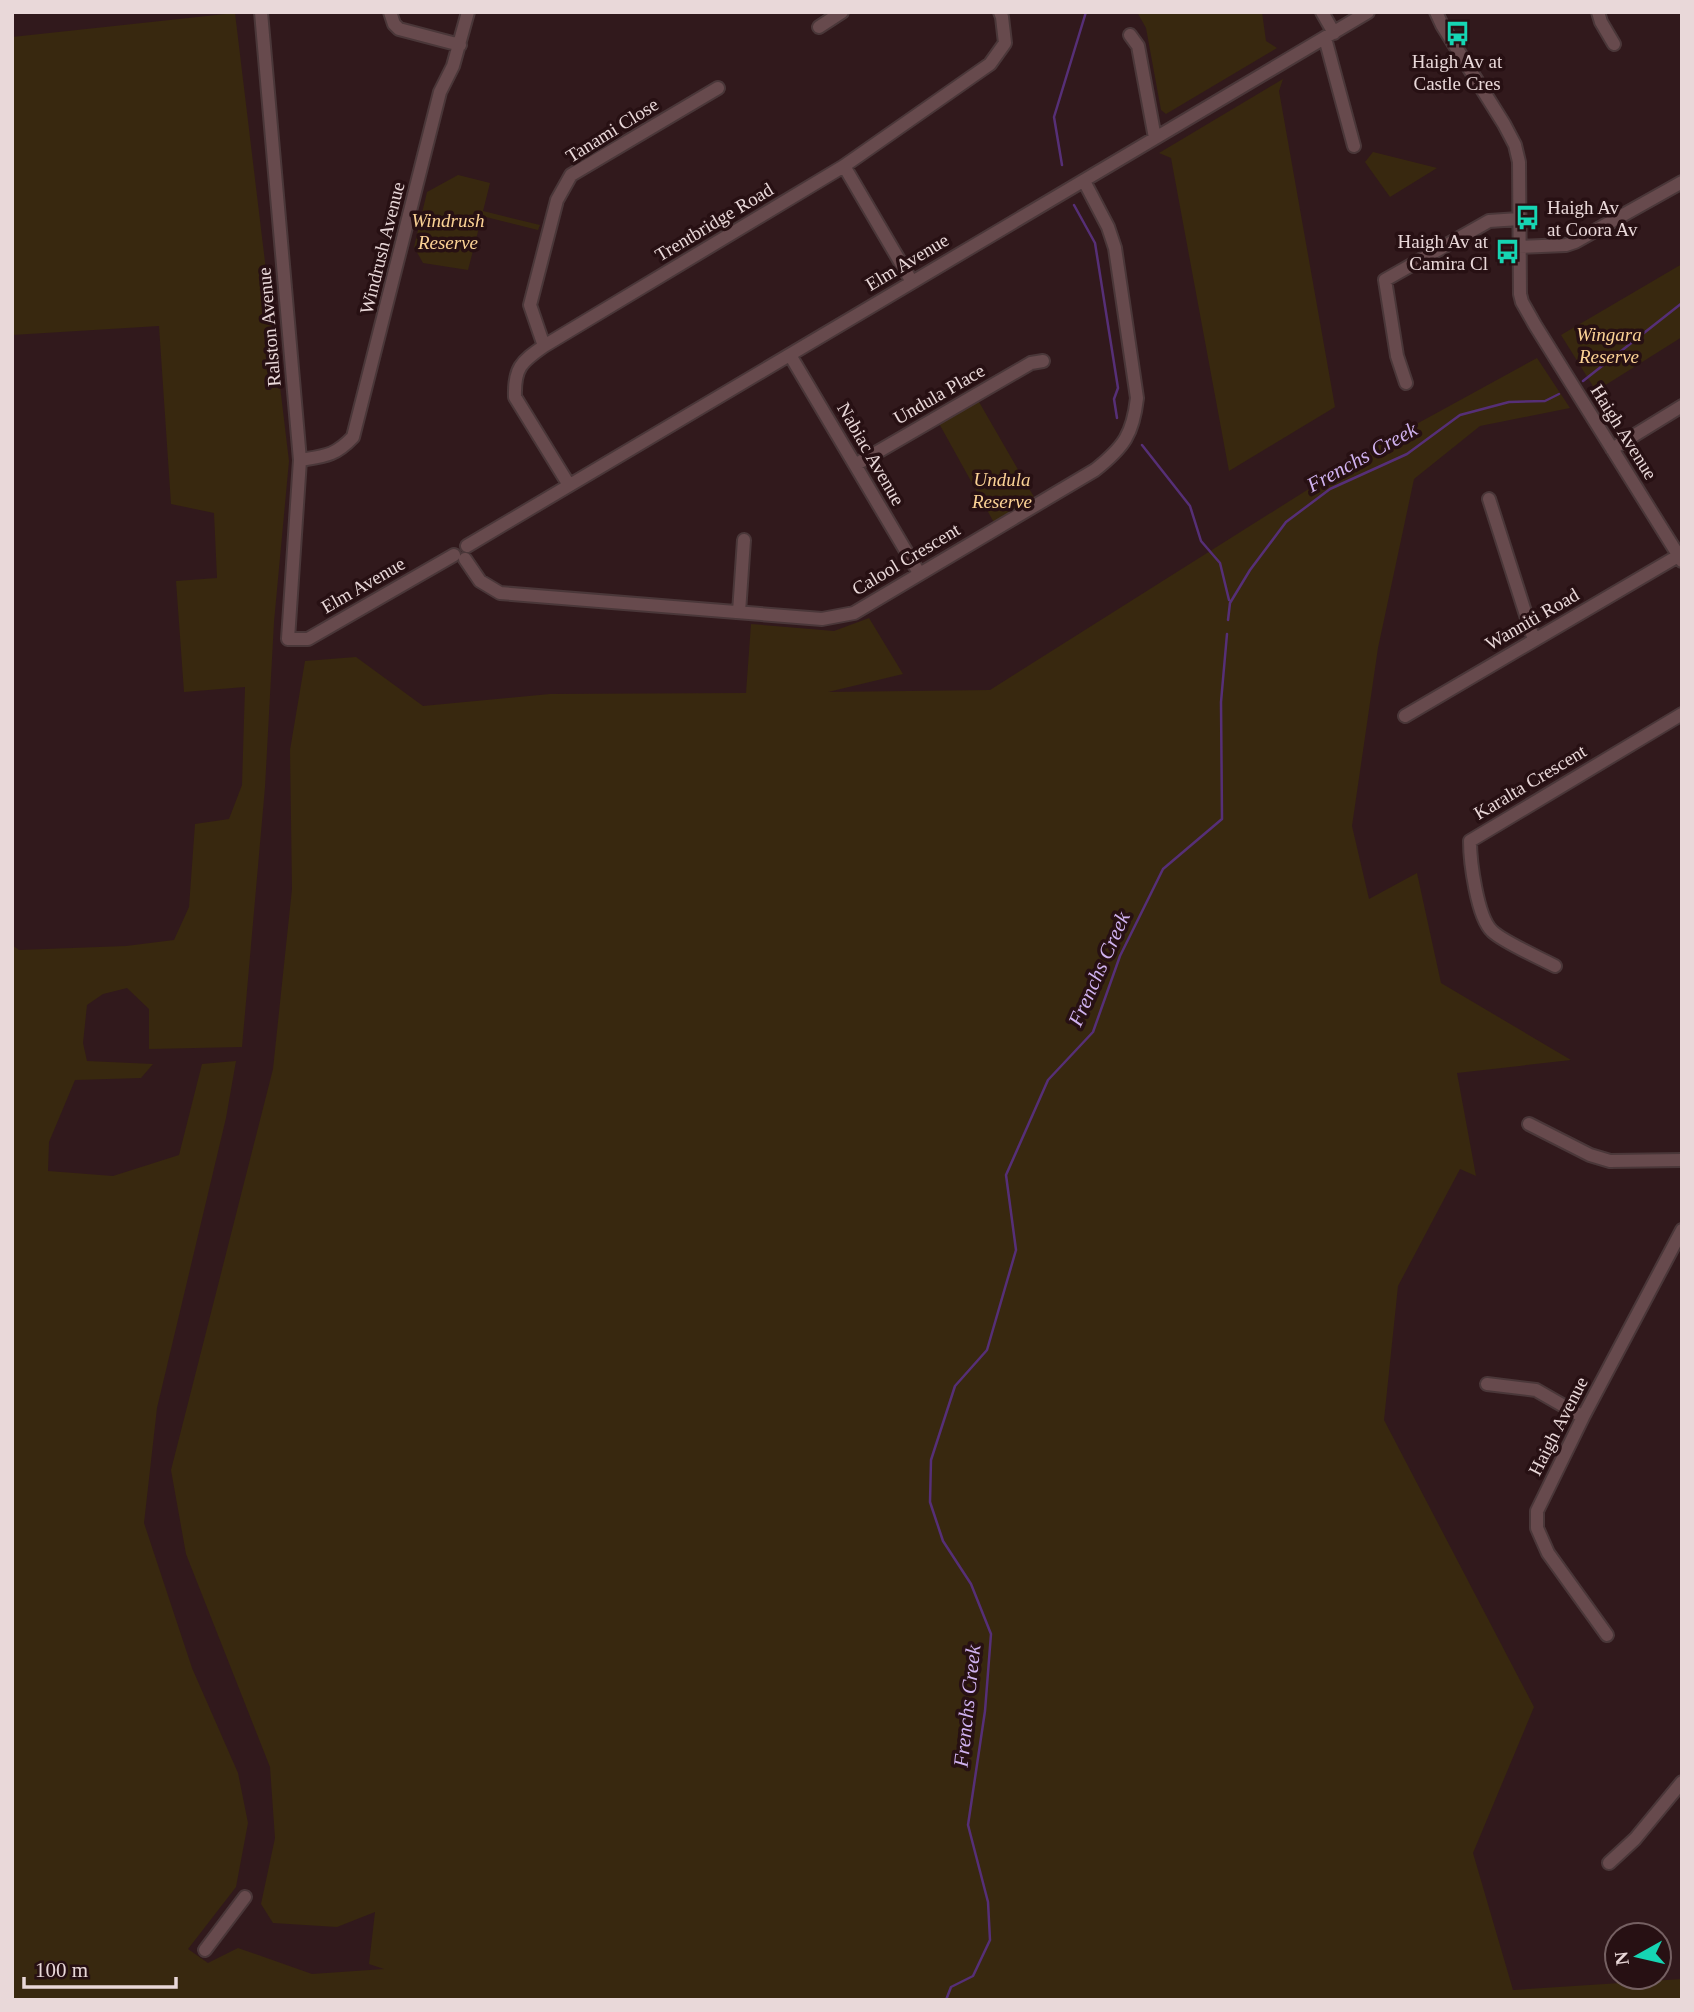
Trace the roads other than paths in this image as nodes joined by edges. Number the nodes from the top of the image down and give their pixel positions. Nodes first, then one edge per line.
1 (261, 12) edge
2 (390, 12) edge
3 (468, 12) edge
4 (842, 12) edge
5 (1000, 12) edge
6 (1322, 12) edge
7 (1368, 12) edge
8 (1436, 12) edge
9 (1598, 12) edge
10 (819, 27) dead end
11 (1130, 35) dead end
12 (1330, 36) junction
13 (1614, 44) dead end
14 (460, 45) junction
15 (718, 88) dead end
16 (1155, 138) junction
17 (1354, 146) dead end
18 (844, 166) junction
19 (1084, 181) junction
20 (1682, 182) edge
21 (1518, 219) junction
22 (1519, 247) junction
23 (912, 282) junction
24 (544, 346) junction
25 (790, 355) junction
26 (1044, 361) dead end
27 (1406, 383) dead end
28 (1682, 406) edge
29 (1612, 449) junction
30 (300, 460) junction
31 (855, 465) junction
32 (569, 485) junction
33 (1489, 499) dead end
34 (744, 540) dead end
35 (462, 553) junction
36 (1680, 559) edge
37 (919, 573) junction
38 (739, 612) junction
39 (288, 639) joint
40 (1534, 640) junction
41 (1682, 714) edge
42 (1405, 716) dead end
43 (1555, 966) dead end
44 (1529, 1124) dead end
45 (1682, 1160) edge
46 (1682, 1230) edge
47 (1487, 1384) dead end
48 (1584, 1417) junction
49 (1607, 1635) dead end
50 (1682, 1782) edge
51 (1609, 1863) dead end
52 (245, 1897) dead end
53 (205, 1950) dead end

1 - 30 street, Ralston Avenue
2 - 14 street
3 - 14 street, Windrush Avenue
4 - 10 street
5 - 18 street, Trentbridge Road
6 - 12 street
7 - 12 street, Elm Avenue
8 - 21 street, Haigh Avenue
9 - 13 street
11 - 16 street
12 - 16 street, Elm Avenue
12 - 17 street
14 - 30 street, Windrush Avenue
15 - 24 street, Tanami Close
16 - 19 street, Elm Avenue
18 - 23 street
18 - 24 street, Trentbridge Road
19 - 23 street, Elm Avenue
19 - 37 street, Calool Crescent
20 - 22 street
21 - 22 street, Haigh Avenue
21 - 27 street
22 - 29 street, Haigh Avenue
23 - 25 street, Elm Avenue
24 - 32 street, Trentbridge Road
25 - 31 street, Nabiac Avenue
25 - 32 street, Elm Avenue
26 - 31 street, Undula Place
28 - 29 street
29 - 36 street, Haigh Avenue
30 - 39 street, Ralston Avenue
31 - 37 street, Nabiac Avenue
32 - 35 street, Elm Avenue
33 - 40 street
34 - 38 street
35 - 38 street, Calool Crescent
35 - 39 street, Elm Avenue
36 - 40 street, Wanniti Road
37 - 38 street, Calool Crescent
40 - 42 street, Wanniti Road
41 - 43 street, Karalta Crescent
44 - 45 street
46 - 48 street, Haigh Avenue
47 - 48 street
48 - 49 street, Haigh Avenue
50 - 51 street
52 - 53 street

